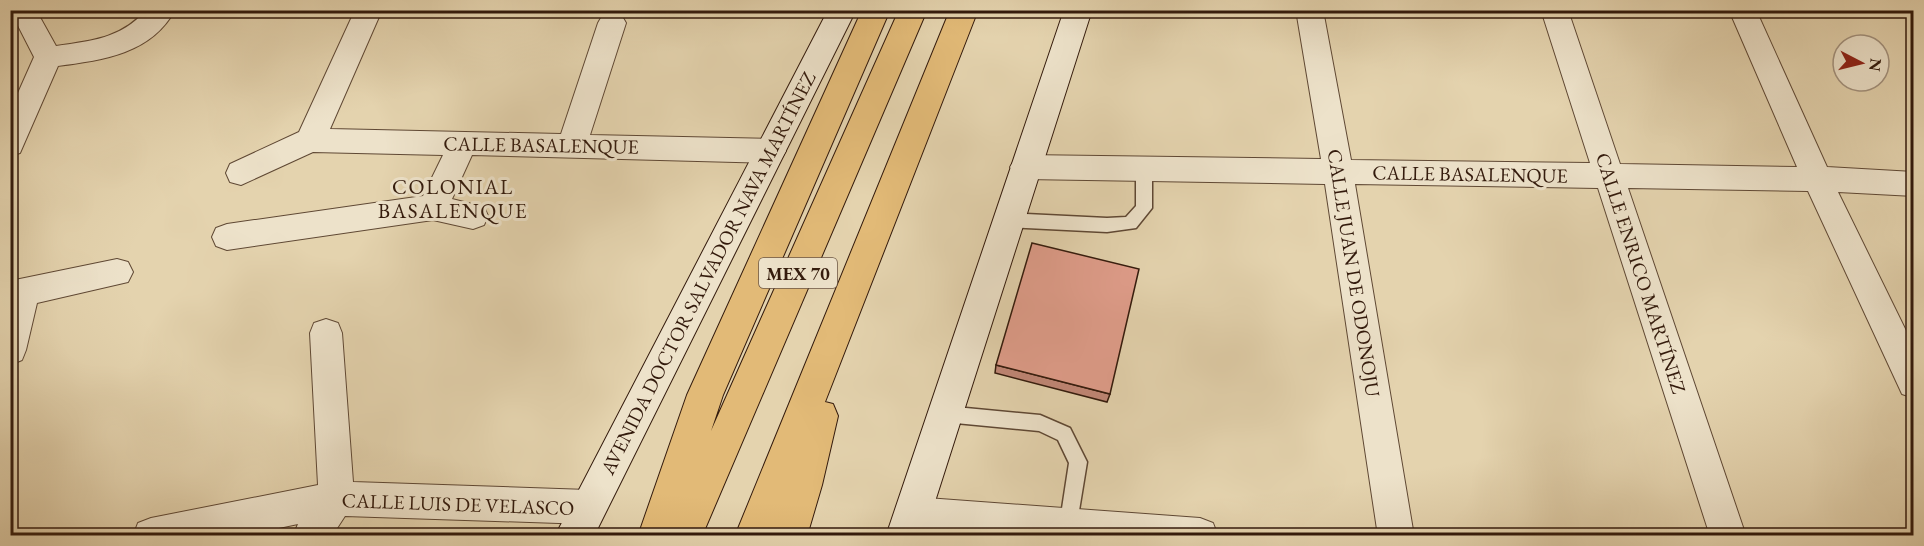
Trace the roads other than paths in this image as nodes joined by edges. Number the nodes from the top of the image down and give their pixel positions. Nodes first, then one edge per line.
1 (162, 10) edge
2 (369, 10) edge
3 (842, 10) edge
4 (876, 10) edge
5 (913, 10) edge
6 (964, 10) edge
7 (1078, 10) edge
8 (1309, 10) edge
9 (1554, 10) edge
10 (1743, 10) edge
11 (26, 16) dead end
12 (612, 23) dead end
13 (48, 57) junction
14 (310, 140) junction
15 (463, 143) junction
16 (10, 145) edge
17 (572, 146) junction
18 (771, 151) junction
19 (1025, 167) junction
20 (1144, 169) junction
21 (1338, 171) junction
22 (241, 173) dead end
23 (1609, 176) junction
24 (1817, 179) junction
25 (1914, 184) edge
26 (433, 207) junction
27 (473, 216) dead end
28 (1008, 220) junction
29 (227, 237) dead end
30 (117, 272) dead end
31 (17, 294) edge
32 (846, 307) junction
33 (326, 333) dead end
34 (10, 350) edge
35 (1914, 383) edge
36 (945, 414) junction
37 (336, 499) junction
38 (581, 521) edge
39 (909, 525) edge
40 (1068, 528) junction
41 (1112, 533) edge
42 (151, 536) edge
43 (311, 536) edge
44 (657, 536) edge
45 (683, 536) edge
46 (754, 536) edge
47 (788, 536) edge
48 (1200, 536) edge
49 (1396, 536) edge
50 (1728, 536) edge

1 - 13 street
2 - 14 street
3 - 18 main road, AVENIDA DOCTOR SALVADOR NAVA MARTÍNEZ
4 - 44 highway
5 - 45 highway, MEX 70
6 - 32 highway, MEX 70
7 - 19 main road
8 - 21 street, CALLE JUAN DE ODONOJU
9 - 23 street, CALLE ENRICO MARTÍNEZ
10 - 24 street
11 - 13 street
12 - 17 street
13 - 16 street
14 - 15 street, CALLE BASALENQUE
14 - 22 street
15 - 17 street, CALLE BASALENQUE
15 - 26 street
17 - 18 street, CALLE BASALENQUE
18 - 38 main road, AVENIDA DOCTOR SALVADOR NAVA MARTÍNEZ
19 - 20 street, CALLE BASALENQUE
19 - 28 main road
20 - 21 street, CALLE BASALENQUE
20 - 28 lane
21 - 23 street, CALLE BASALENQUE
21 - 49 street, CALLE JUAN DE ODONOJU
23 - 24 street, CALLE BASALENQUE
23 - 50 street, CALLE ENRICO MARTÍNEZ
24 - 25 street, CALLE BASALENQUE
24 - 35 street
26 - 27 street
26 - 29 street
28 - 36 main road
30 - 31 street
31 - 34 street
32 - 46 highway, MEX 70
32 - 47 highway
33 - 37 street
36 - 39 main road
36 - 40 lane
37 - 38 street, CALLE LUIS DE VELASCO
37 - 42 street, CALLE LUIS DE VELASCO
37 - 43 street
39 - 40 street
40 - 41 street
41 - 48 street

